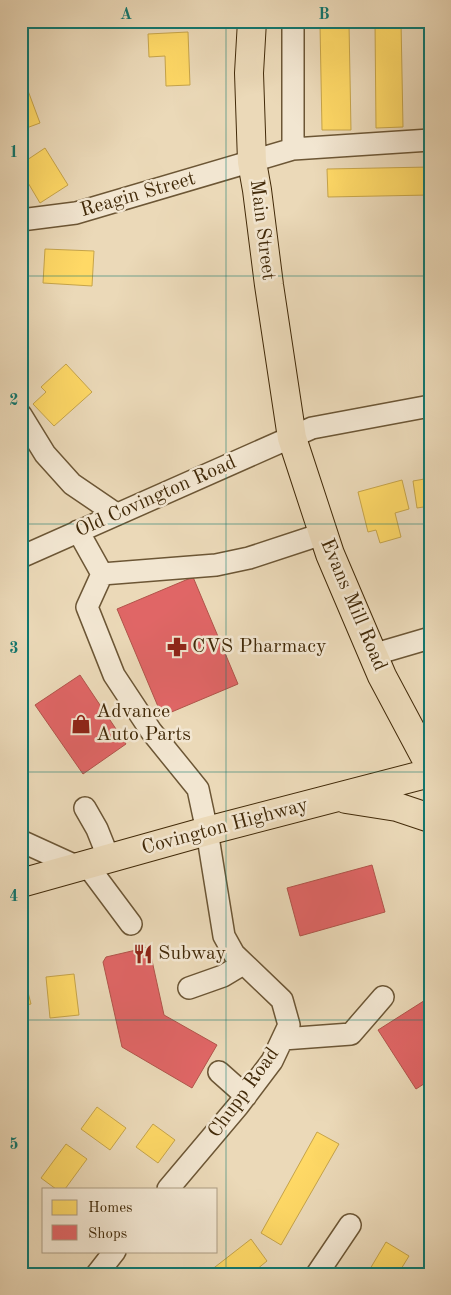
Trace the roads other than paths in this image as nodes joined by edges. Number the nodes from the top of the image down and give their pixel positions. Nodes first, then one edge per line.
1 (252, 21) edge
2 (293, 21) edge
3 (430, 140) edge
4 (293, 149) junction
5 (252, 162) junction
6 (21, 220) edge
7 (430, 406) edge
8 (21, 415) edge
9 (292, 438) junction
10 (116, 514) junction
11 (78, 531) junction
12 (322, 534) junction
13 (21, 557) edge
14 (102, 574) junction
15 (430, 638) edge
16 (372, 655) junction
17 (430, 766) edge
18 (430, 773) edge
19 (338, 797) junction
20 (85, 808) dead end
21 (430, 818) edge
22 (207, 831) junction
23 (21, 841) edge
24 (91, 864) junction
25 (21, 883) edge
26 (131, 924) dead end
27 (244, 964) junction
28 (189, 988) dead end
29 (383, 997) dead end
30 (283, 1039) junction
31 (219, 1072) dead end
32 (246, 1096) junction
33 (169, 1188) edge
34 (350, 1225) dead end
35 (114, 1252) edge
36 (97, 1274) edge
37 (317, 1274) edge

1 - 5 main road, Main Street
2 - 4 street
3 - 4 street, Reagin Street
4 - 5 street, Reagin Street
5 - 6 street, Reagin Street
5 - 9 main road, Main Street
7 - 9 street, Old Covington Road
8 - 10 street
9 - 10 street, Old Covington Road
9 - 12 main road, Evans Mill Road
10 - 11 street, Old Covington Road
11 - 13 street, Old Covington Road
11 - 14 street
12 - 14 street
12 - 16 main road, Evans Mill Road
14 - 22 street, Chupp Road
15 - 16 street
16 - 17 main road, Evans Mill Road
18 - 19 main road, Covington Highway
19 - 21 main road
19 - 22 main road, Covington Highway
20 - 24 street
22 - 24 main road, Covington Highway
22 - 27 street, Chupp Road
23 - 24 street
24 - 25 main road, Covington Highway
24 - 26 street
27 - 28 street
27 - 30 street, Chupp Road
29 - 30 street
30 - 32 street, Chupp Road
31 - 32 street
32 - 33 street, Chupp Road
34 - 37 street
35 - 36 street

